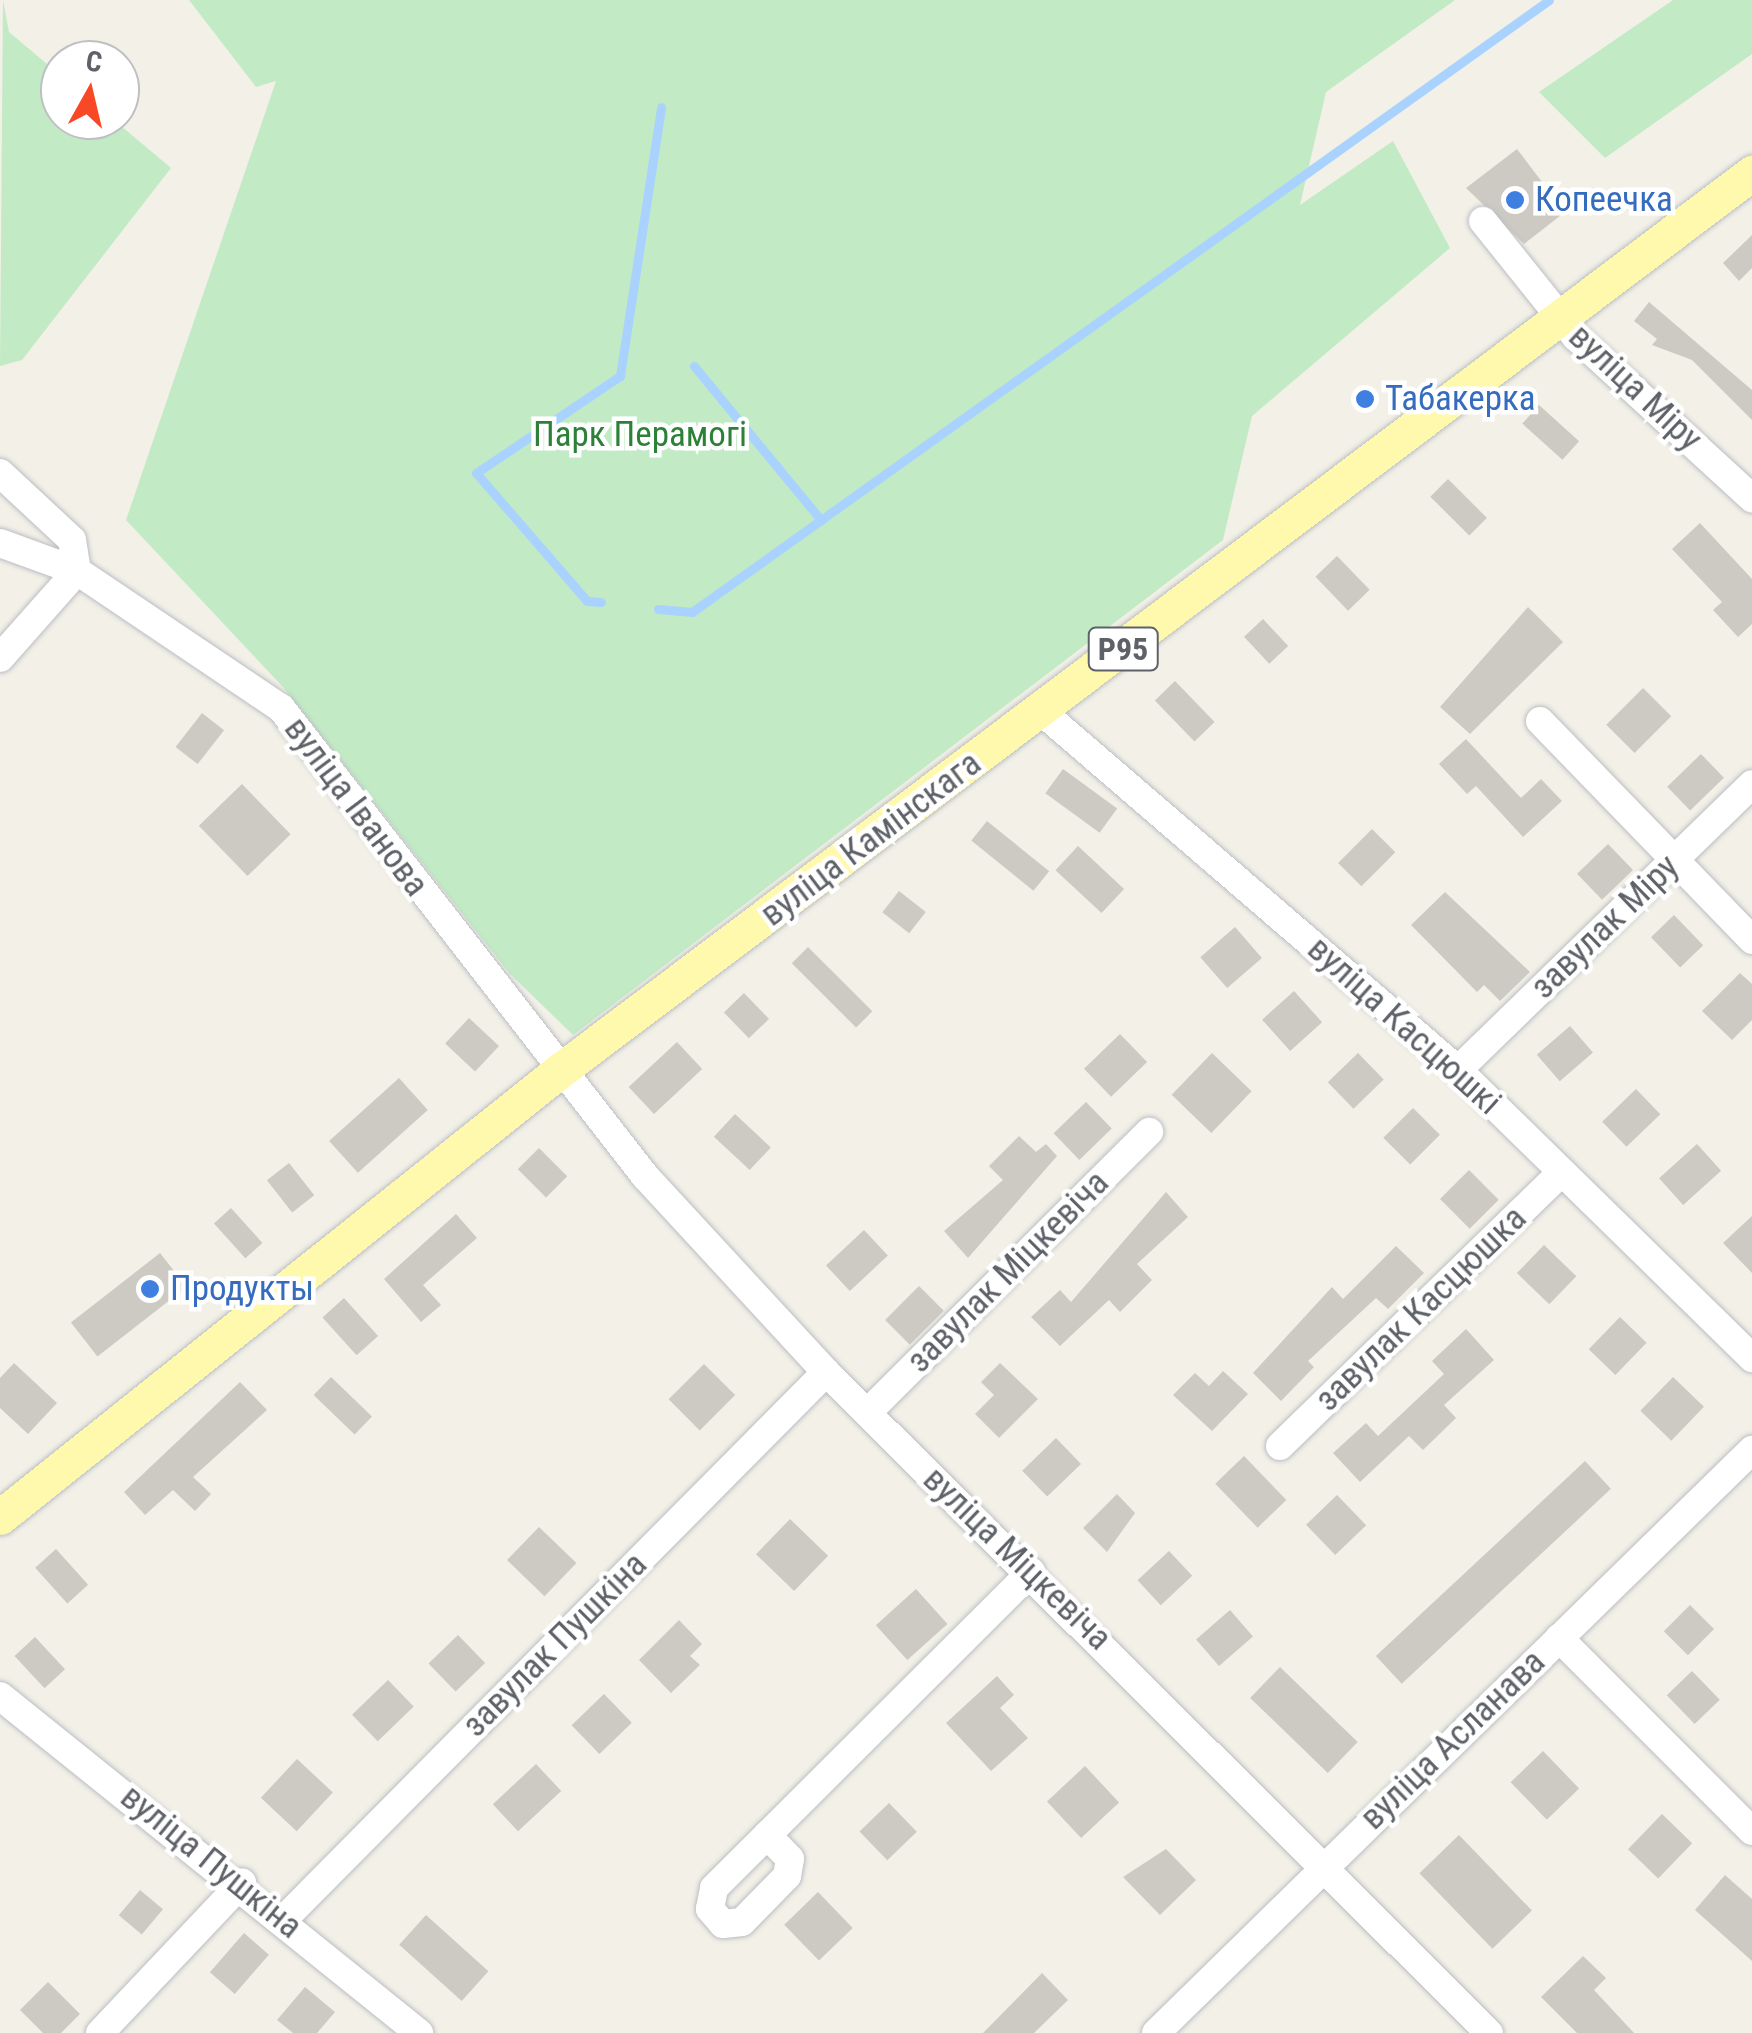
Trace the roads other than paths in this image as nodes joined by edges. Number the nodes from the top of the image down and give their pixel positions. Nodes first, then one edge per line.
1 (1752, 173) edge
2 (1483, 221) dead end
3 (1561, 319) junction
4 (0, 474) edge
5 (1752, 498) edge
6 (0, 543) edge
7 (77, 571) junction
8 (0, 658) edge
9 (1042, 711) junction
10 (1540, 722) dead end
11 (1752, 784) edge
12 (1675, 860) junction
13 (1752, 940) edge
14 (1458, 1070) junction
15 (558, 1072) junction
16 (1149, 1132) dead end
17 (1562, 1172) junction
18 (1752, 1358) edge
19 (826, 1372) junction
20 (868, 1412) junction
21 (1280, 1446) dead end
22 (1752, 1450) edge
23 (0, 1517) edge
24 (1031, 1572) junction
25 (1559, 1638) junction
26 (0, 1696) edge
27 (1752, 1831) edge
28 (767, 1835) dead end
29 (1326, 1863) junction
30 (242, 1884) junction
31 (284, 1919) junction
32 (100, 2033) edge
33 (419, 2033) edge
34 (1156, 2033) edge
35 (1489, 2033) edge

1 - 3 main road, вуліца Камінскага / Р95
2 - 3 street, вуліца Міру
3 - 5 street, вуліца Міру
3 - 9 main road, вуліца Камінскага / Р95
4 - 7 street
6 - 7 street, вуліца Іванова
7 - 8 street
7 - 15 street, вуліца Іванова
9 - 14 street, вуліца Касцюшкі
9 - 15 main road, вуліца Камінскага / Р95
10 - 12 street
11 - 12 street, завулак Міру
12 - 13 street
12 - 14 street, завулак Міру
14 - 17 street, вуліца Касцюшкі
15 - 19 street, вуліца Міцкевіча
15 - 23 main road, вуліца Камінскага / Р95
16 - 20 street, завулак Міцкевіча
17 - 18 street, вуліца Касцюшкі
17 - 21 street, завулак Касцюшка
19 - 20 street, вуліца Міцкевіча
19 - 31 street, завулак Пушкіна
20 - 24 street, вуліца Міцкевіча
22 - 25 street, вуліца Асланава
24 - 28 street
24 - 29 street, вуліца Міцкевіча
25 - 27 street
25 - 29 street, вуліца Асланава
26 - 30 street, вуліца Пушкіна
29 - 34 street, вуліца Асланава
29 - 35 street, вуліца Міцкевіча
30 - 31 street, вуліца Пушкіна
30 - 32 street
31 - 33 street, вуліца Пушкіна

